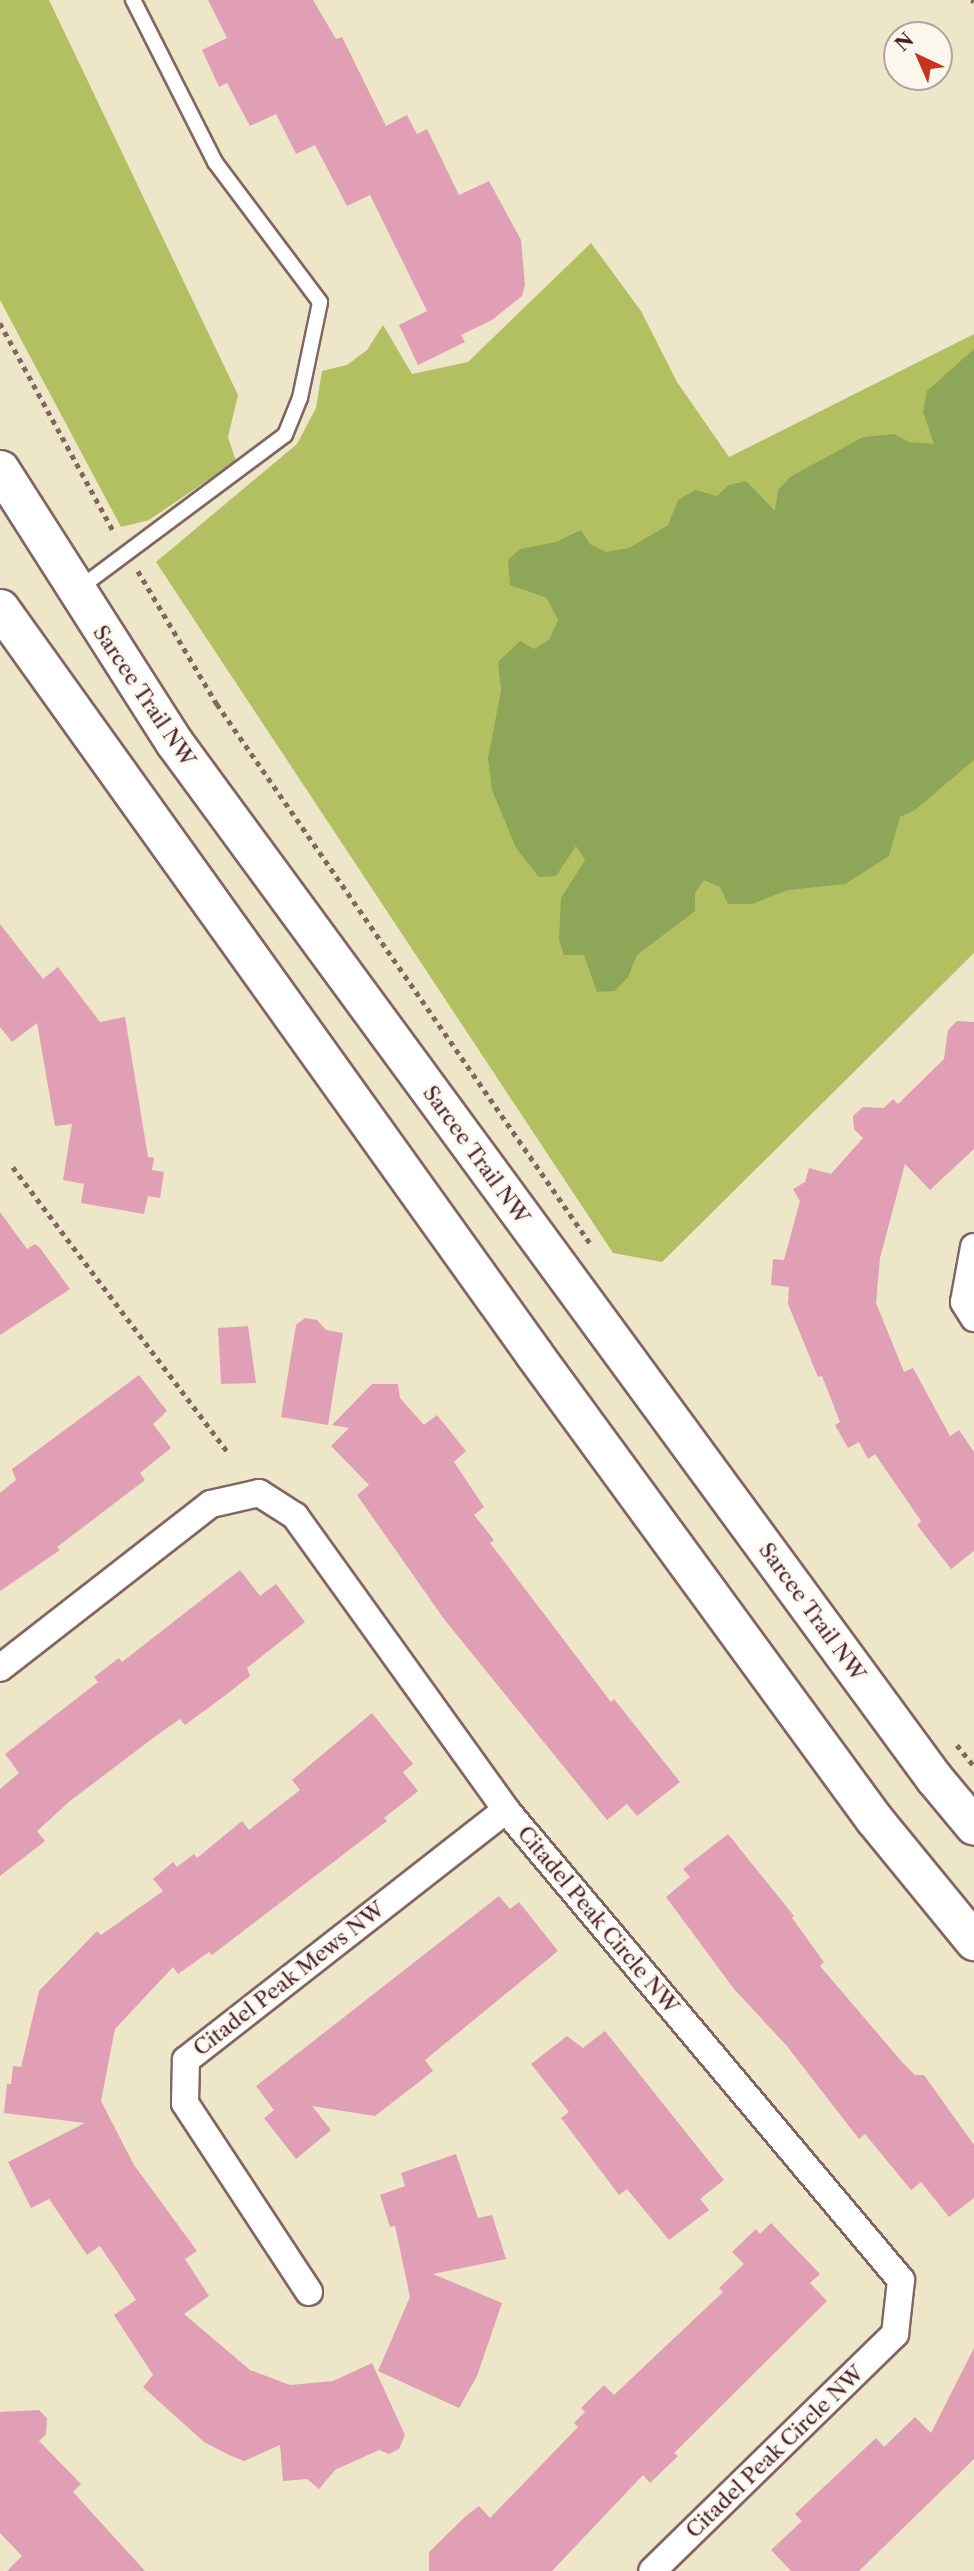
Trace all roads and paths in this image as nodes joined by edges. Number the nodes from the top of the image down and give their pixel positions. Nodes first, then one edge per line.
1 (133, 0) edge
2 (0, 323) edge
3 (0, 469) edge
4 (128, 554) junction
5 (74, 592) junction
6 (0, 608) edge
7 (13, 1167) dead end
8 (974, 1247) edge
9 (595, 1251) dead end
10 (974, 1318) edge
11 (227, 1451) dead end
12 (0, 1668) edge
13 (951, 1738) dead end
14 (974, 1766) edge
15 (506, 1810) junction
16 (974, 1826) edge
17 (974, 1941) edge
18 (309, 2292) dead end
19 (652, 2571) edge

1 - 4 lane
2 - 4 path
3 - 5 main road, Sarcee Trail NW
4 - 5 lane
4 - 9 path
5 - 16 main road, Sarcee Trail NW
6 - 17 main road
7 - 11 path
8 - 10 street
12 - 15 street, Citadel Peak Circle NW
13 - 14 path
15 - 18 street, Citadel Peak Mews NW
15 - 19 street, Citadel Peak Circle NW

